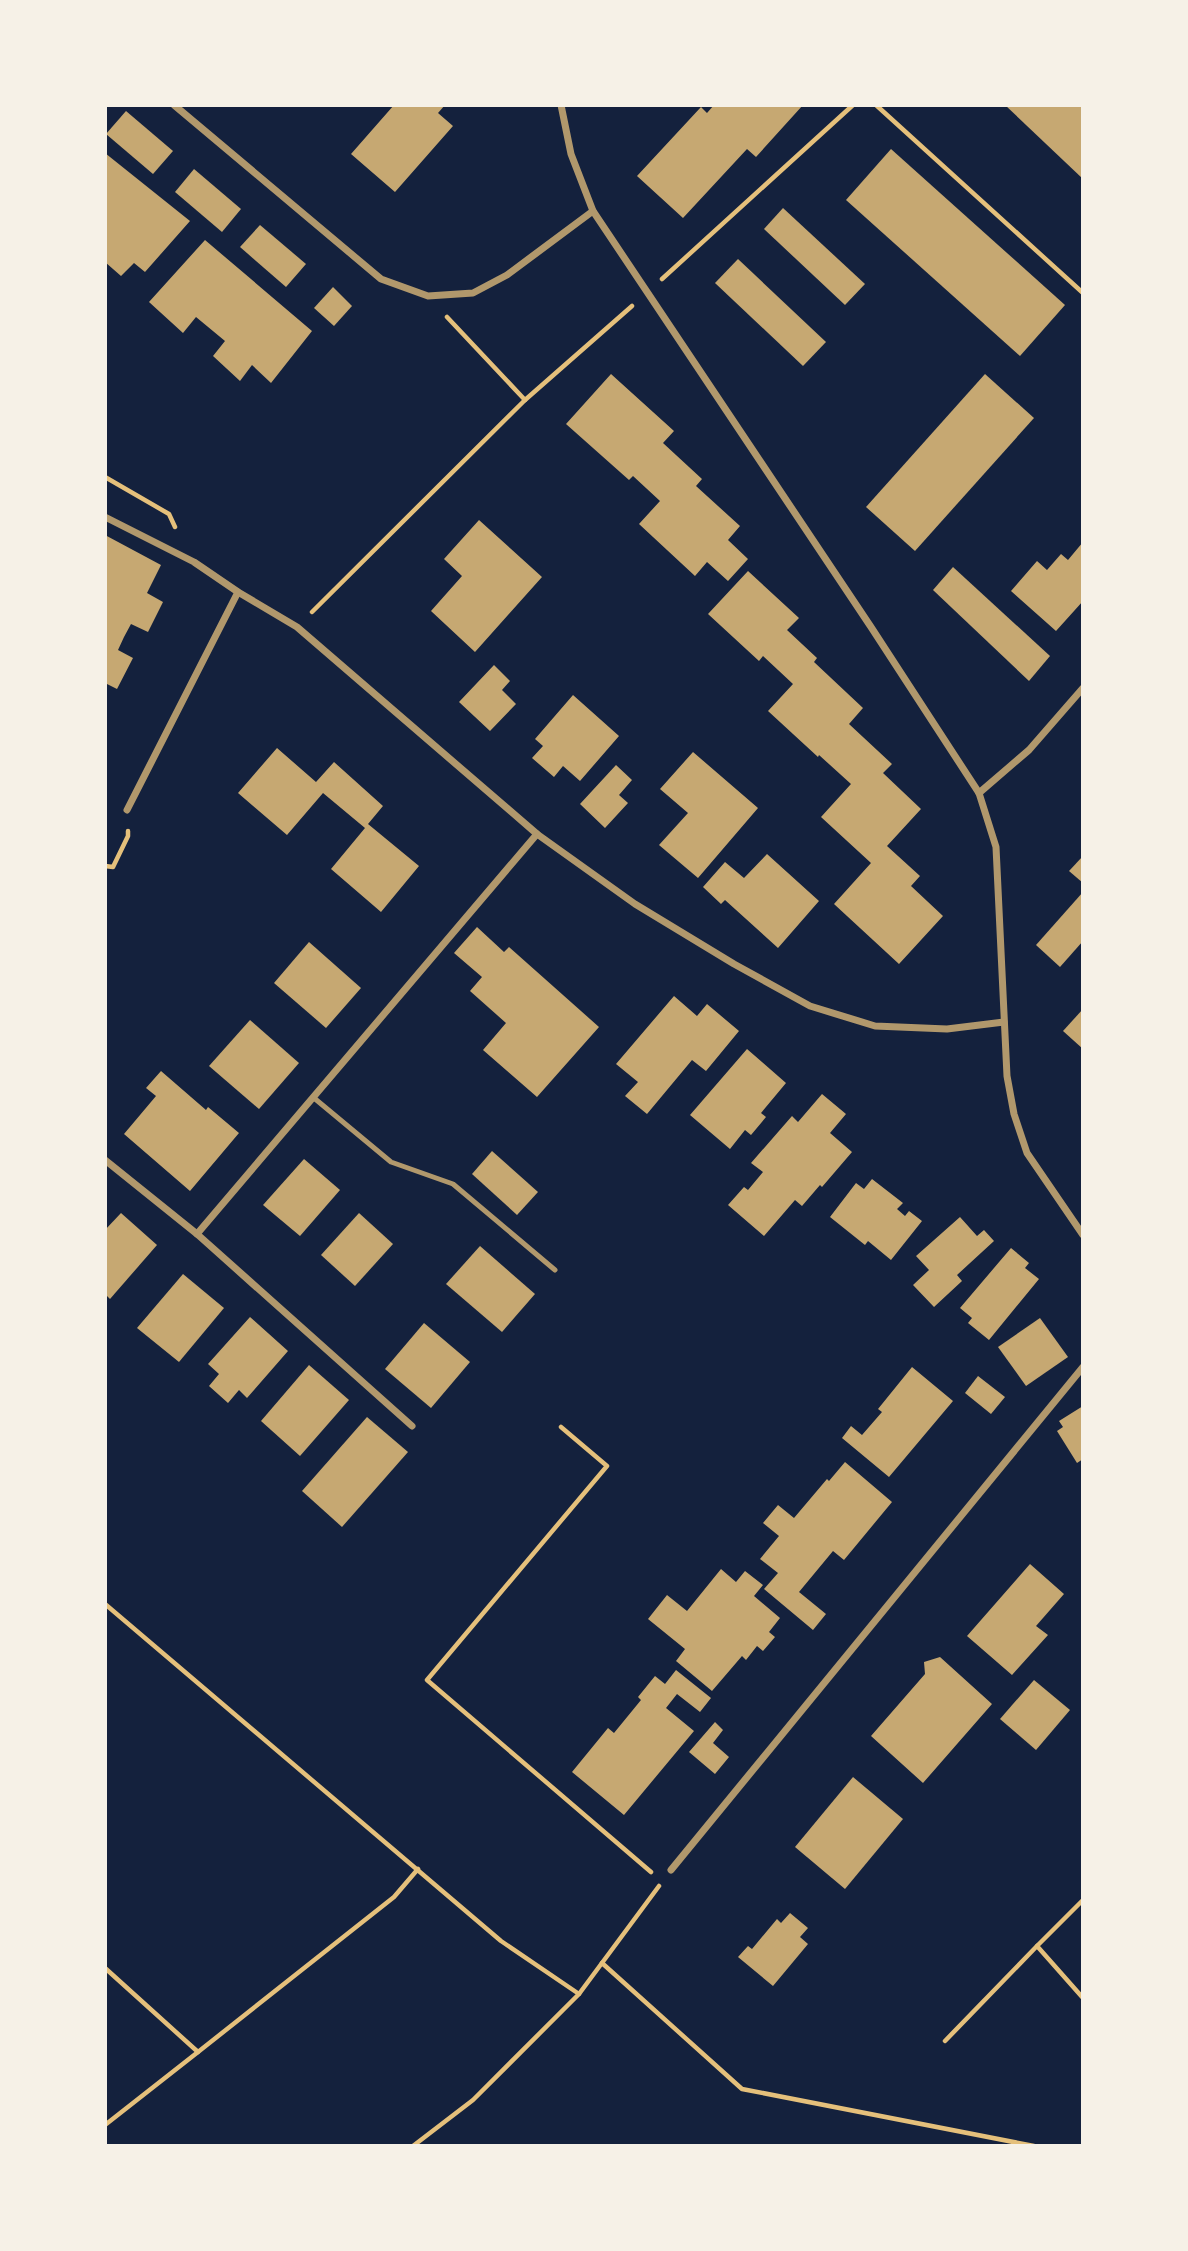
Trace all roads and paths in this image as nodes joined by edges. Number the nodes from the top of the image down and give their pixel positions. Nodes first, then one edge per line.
1 (174, 105) edge
2 (561, 105) edge
3 (853, 105) edge
4 (876, 105) edge
5 (593, 211) junction
6 (647, 292) junction
7 (1083, 293) edge
8 (428, 296) junction
9 (525, 400) junction
10 (105, 477) edge
11 (105, 517) edge
12 (194, 562) junction
13 (238, 592) junction
14 (297, 628) junction
15 (1083, 688) edge
16 (979, 793) junction
17 (127, 810) joint
18 (537, 834) junction
19 (105, 866) edge
20 (1004, 1022) junction
21 (314, 1098) junction
22 (105, 1160) edge
23 (197, 1234) junction
24 (1083, 1235) edge
25 (555, 1270) dead end
26 (1083, 1367) edge
27 (412, 1426) dead end
28 (561, 1427) dead end
29 (105, 1604) edge
30 (418, 1870) junction
31 (671, 1870) joint
32 (663, 1881) junction
33 (1083, 1900) edge
34 (1037, 1945) junction
35 (603, 1963) junction
36 (105, 1968) edge
37 (579, 1994) junction
38 (1083, 1998) edge
39 (945, 2041) dead end
40 (198, 2052) junction
41 (105, 2125) edge
42 (413, 2146) edge
43 (1034, 2146) edge

1 - 8 street
2 - 5 street
3 - 6 path
4 - 7 path
5 - 6 street
5 - 8 street
6 - 9 path
6 - 16 street
8 - 9 path
9 - 14 path
10 - 12 path
11 - 12 street
12 - 13 street
13 - 14 street
13 - 17 street
14 - 18 street
15 - 16 street
16 - 20 street
17 - 19 path
18 - 20 street
18 - 21 street
20 - 24 street
21 - 23 street
21 - 25 lane
22 - 23 street
23 - 27 street
26 - 31 street
28 - 32 path
29 - 30 path
30 - 37 path
30 - 40 path
31 - 32 path
32 - 35 path
33 - 34 path
34 - 38 path
34 - 39 path
35 - 37 path
35 - 43 path
36 - 40 path
37 - 42 path
40 - 41 path

